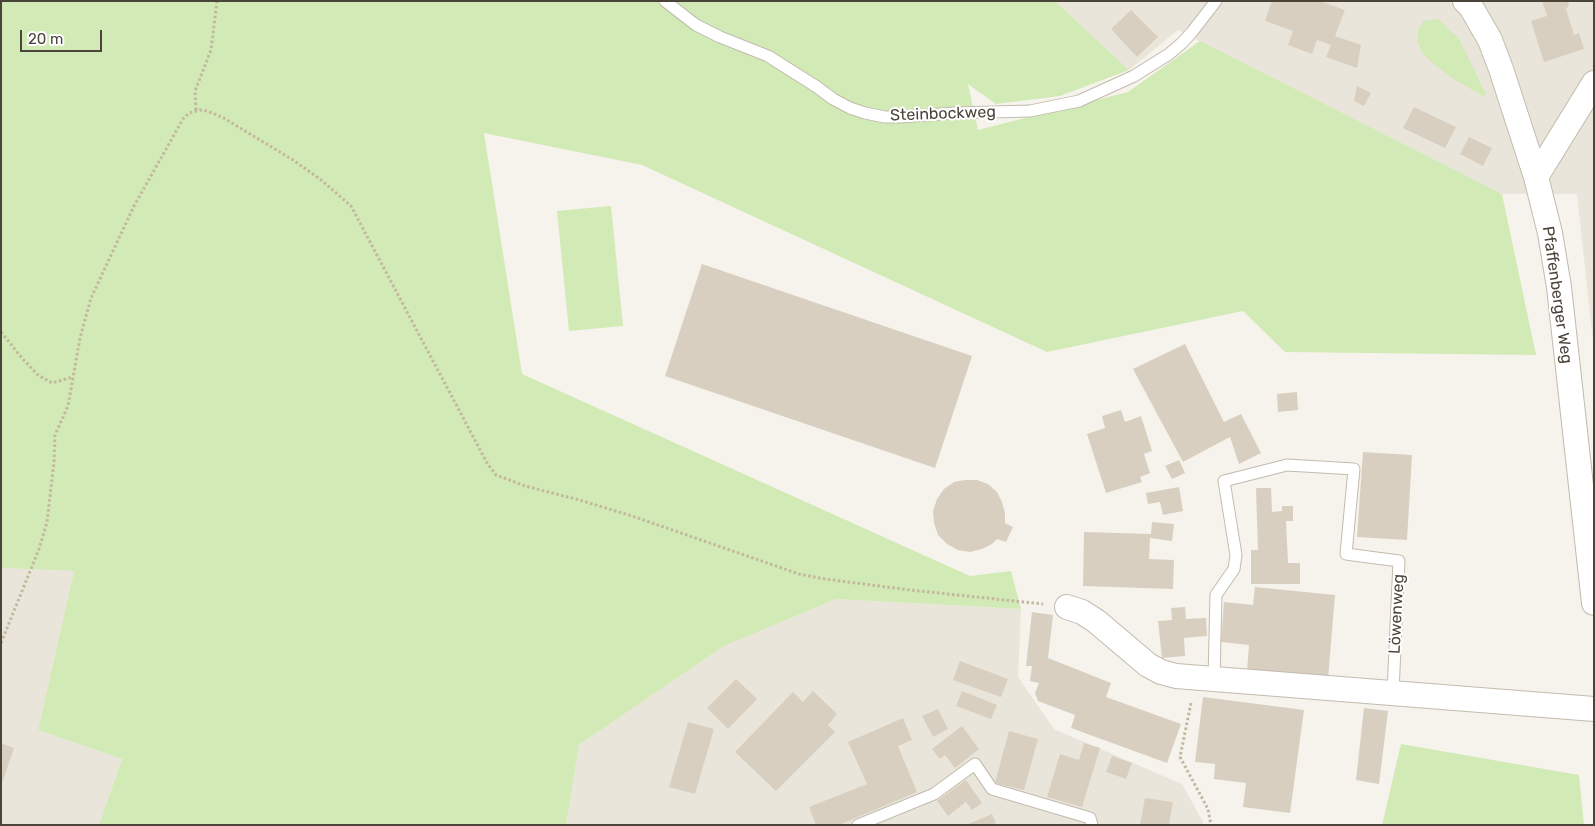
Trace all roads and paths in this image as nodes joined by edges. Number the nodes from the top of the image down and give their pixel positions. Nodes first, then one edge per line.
1 (218, 1) edge
2 (665, 1) edge
3 (1216, 1) edge
4 (1470, 3) edge
5 (1594, 83) edge
6 (196, 110) junction
7 (1536, 177) junction
8 (1, 332) edge
9 (73, 377) junction
10 (1594, 603) edge
11 (1067, 607) joint
12 (1, 643) edge
13 (1204, 678) junction
14 (1393, 692) junction
15 (1594, 709) edge
16 (858, 825) edge
17 (1092, 825) edge
18 (1212, 825) edge

1 - 6 path
2 - 3 lane, Steinbockweg
4 - 7 street, Pfaffenberger Weg
5 - 7 street
6 - 9 path
6 - 11 path
7 - 10 street, Pfaffenberger Weg
8 - 9 path
9 - 12 path
11 - 13 street
13 - 14 street
13 - 14 lane, Löwenweg
13 - 18 path
14 - 15 street
16 - 17 lane

